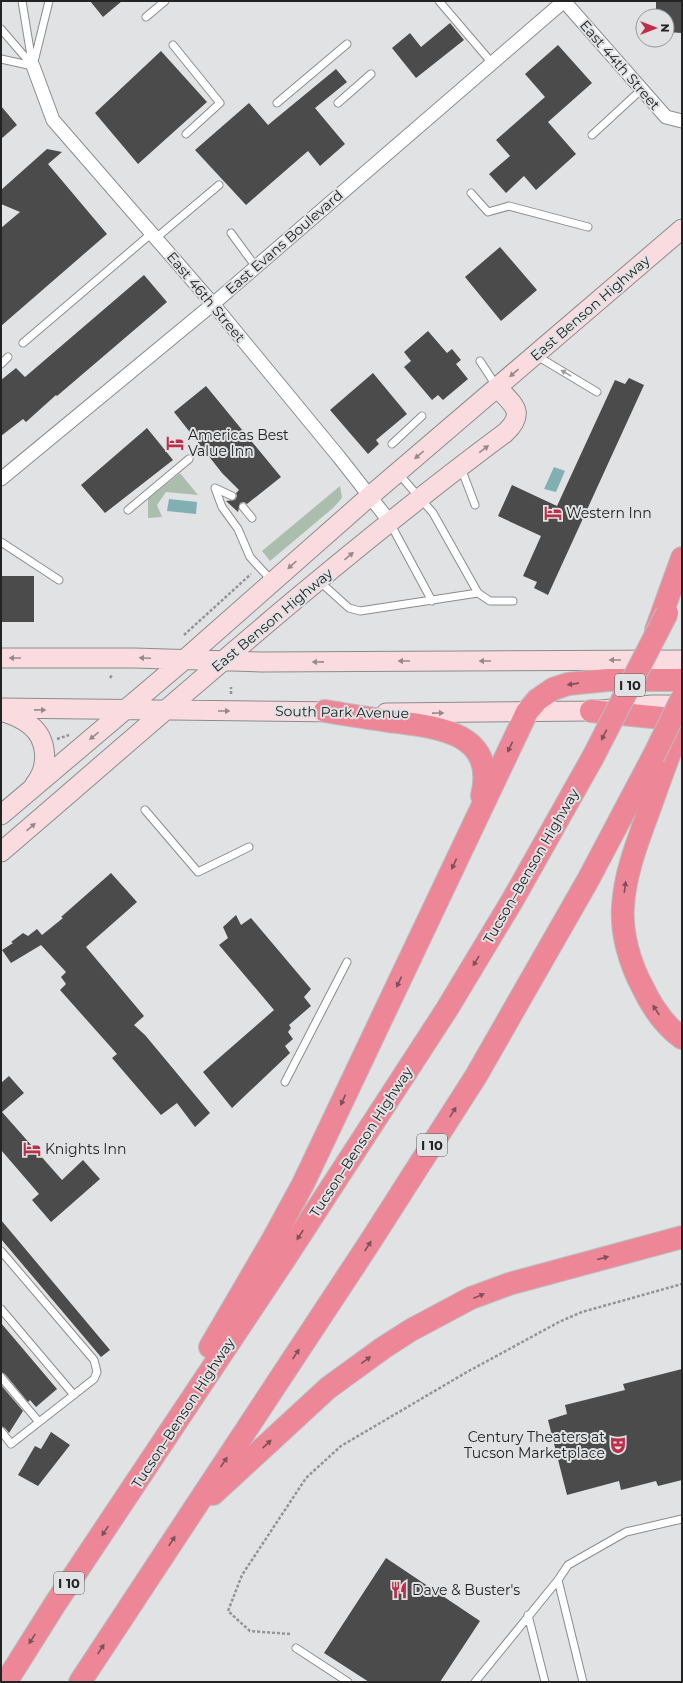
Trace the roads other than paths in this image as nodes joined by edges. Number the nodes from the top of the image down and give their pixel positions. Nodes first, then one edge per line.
1 (22, 1) edge
2 (49, 1) edge
3 (165, 1) edge
4 (439, 1) edge
5 (564, 1) edge
6 (146, 17) dead end
7 (1, 29) edge
8 (346, 44) dead end
9 (173, 45) dead end
10 (1, 59) edge
11 (492, 63) junction
12 (33, 66) junction
13 (371, 74) dead end
14 (642, 89) junction
15 (277, 104) dead end
16 (338, 104) dead end
17 (682, 121) edge
18 (186, 134) dead end
19 (592, 135) dead end
20 (219, 185) dead end
21 (471, 193) dead end
22 (588, 226) dead end
23 (682, 229) edge
24 (231, 233) dead end
25 (154, 236) junction
26 (256, 267) junction
27 (213, 304) junction
28 (23, 344) dead end
29 (535, 355) junction
30 (8, 357) dead end
31 (480, 361) dead end
32 (1, 364) edge
33 (497, 387) junction
34 (597, 392) dead end
35 (422, 416) dead end
36 (392, 444) dead end
37 (189, 459) dead end
38 (461, 466) junction
39 (398, 473) junction
40 (1, 479) edge
41 (232, 496) dead end
42 (370, 496) junction
43 (420, 498) junction
44 (475, 505) dead end
45 (243, 507) dead end
46 (128, 510) dead end
47 (252, 518) dead end
48 (390, 522) junction
49 (1, 542) edge
50 (682, 558) edge
51 (59, 580) dead end
52 (319, 581) junction
53 (273, 582) junction
54 (682, 582) edge
55 (478, 593) junction
56 (432, 601) junction
57 (513, 601) dead end
58 (664, 613) junction
59 (1, 658) edge
60 (184, 660) junction
61 (682, 660) edge
62 (222, 661) junction
63 (682, 680) edge
64 (682, 698) edge
65 (682, 705) edge
66 (1, 710) edge
67 (124, 710) junction
68 (166, 710) junction
69 (325, 711) junction
70 (591, 711) junction
71 (527, 712) junction
72 (682, 721) edge
73 (659, 761) junction
74 (27, 793) junction
75 (145, 810) dead end
76 (1, 815) edge
77 (474, 821) junction
78 (249, 847) dead end
79 (1, 852) edge
80 (347, 962) dead end
81 (682, 1038) edge
82 (286, 1082) dead end
83 (682, 1237) edge
84 (1, 1251) edge
85 (1, 1309) edge
86 (1, 1377) edge
87 (74, 1395) junction
88 (39, 1422) junction
89 (1, 1431) edge
90 (126, 1499) junction
91 (187, 1518) junction
92 (682, 1518) edge
93 (558, 1580) junction
94 (528, 1615) junction
95 (296, 1648) dead end
96 (8, 1677) edge
97 (80, 1682) edge
98 (348, 1682) edge
99 (475, 1682) edge
100 (545, 1682) edge
101 (584, 1682) edge

1 - 12 lane
2 - 12 lane
3 - 6 lane
4 - 11 lane
5 - 11 street, East Evans Boulevard
5 - 14 street, East 44th Street
7 - 12 lane
8 - 15 lane
9 - 18 lane
10 - 12 lane
11 - 26 street, East Evans Boulevard
12 - 25 street, East 46th Street
13 - 16 lane
14 - 17 street, East 44th Street
14 - 19 lane
20 - 25 lane
21 - 22 lane
23 - 29 main road, East Benson Highway
24 - 26 lane
25 - 27 street, East 46th Street
25 - 28 lane
26 - 27 street, East Evans Boulevard
27 - 40 street, East Evans Boulevard
27 - 42 street, East 46th Street
29 -> 33 main road, East Benson Highway
34 -> 29 lane
30 - 32 lane
31 - 33 lane
38 -> 33 main road, East Benson Highway
33 -> 39 main road, East Benson Highway
35 - 36 lane
37 - 46 lane
38 - 43 main road, East Benson Highway
38 - 44 lane
39 - 42 main road, East Benson Highway
39 - 43 lane
41 - 53 lane
42 - 48 street, East 46th Street
42 -> 53 main road, East Benson Highway
43 - 48 main road, East Benson Highway
43 - 55 lane
45 - 47 lane
52 -> 48 main road, East Benson Highway
48 - 56 lane
49 - 51 lane
50 - 58 highway
52 - 56 lane
52 - 62 main road, East Benson Highway
53 - 60 main road, East Benson Highway
54 - 58 highway, Tucson–Benson Highway / I 10
55 - 56 lane
55 - 57 lane
58 -> 90 highway, Tucson–Benson Highway / I 10, bridge
60 -> 59 main road
60 - 62 main road
60 - 67 main road, East Benson Highway
61 -> 62 main road
62 - 68 main road, East Benson Highway
63 -> 71 highway
64 - 73 highway, I 10, bridge
65 - 70 main road, South Park Avenue
66 -> 67 main road, South Park Avenue
66 - 74 main road
67 - 68 main road, South Park Avenue
67 -> 74 main road, East Benson Highway
68 -> 69 main road, South Park Avenue
79 -> 68 main road, East Benson Highway
69 -> 71 main road, South Park Avenue
69 - 77 highway
70 - 71 main road, South Park Avenue
70 - 72 highway
71 -> 77 highway
72 - 73 highway
81 -> 73 highway
91 -> 73 highway, I 10
74 - 76 main road, East Benson Highway
75 - 78 lane
77 -> 90 highway
80 - 82 lane
91 -> 83 highway
84 - 87 lane
85 - 87 lane
86 - 88 lane
87 - 88 lane
88 - 89 lane
90 -> 96 highway, Tucson–Benson Highway / I 10
97 -> 91 highway, I 10
92 - 93 lane
93 - 94 lane
93 - 101 lane
94 - 99 lane
94 - 100 lane
95 - 98 lane

